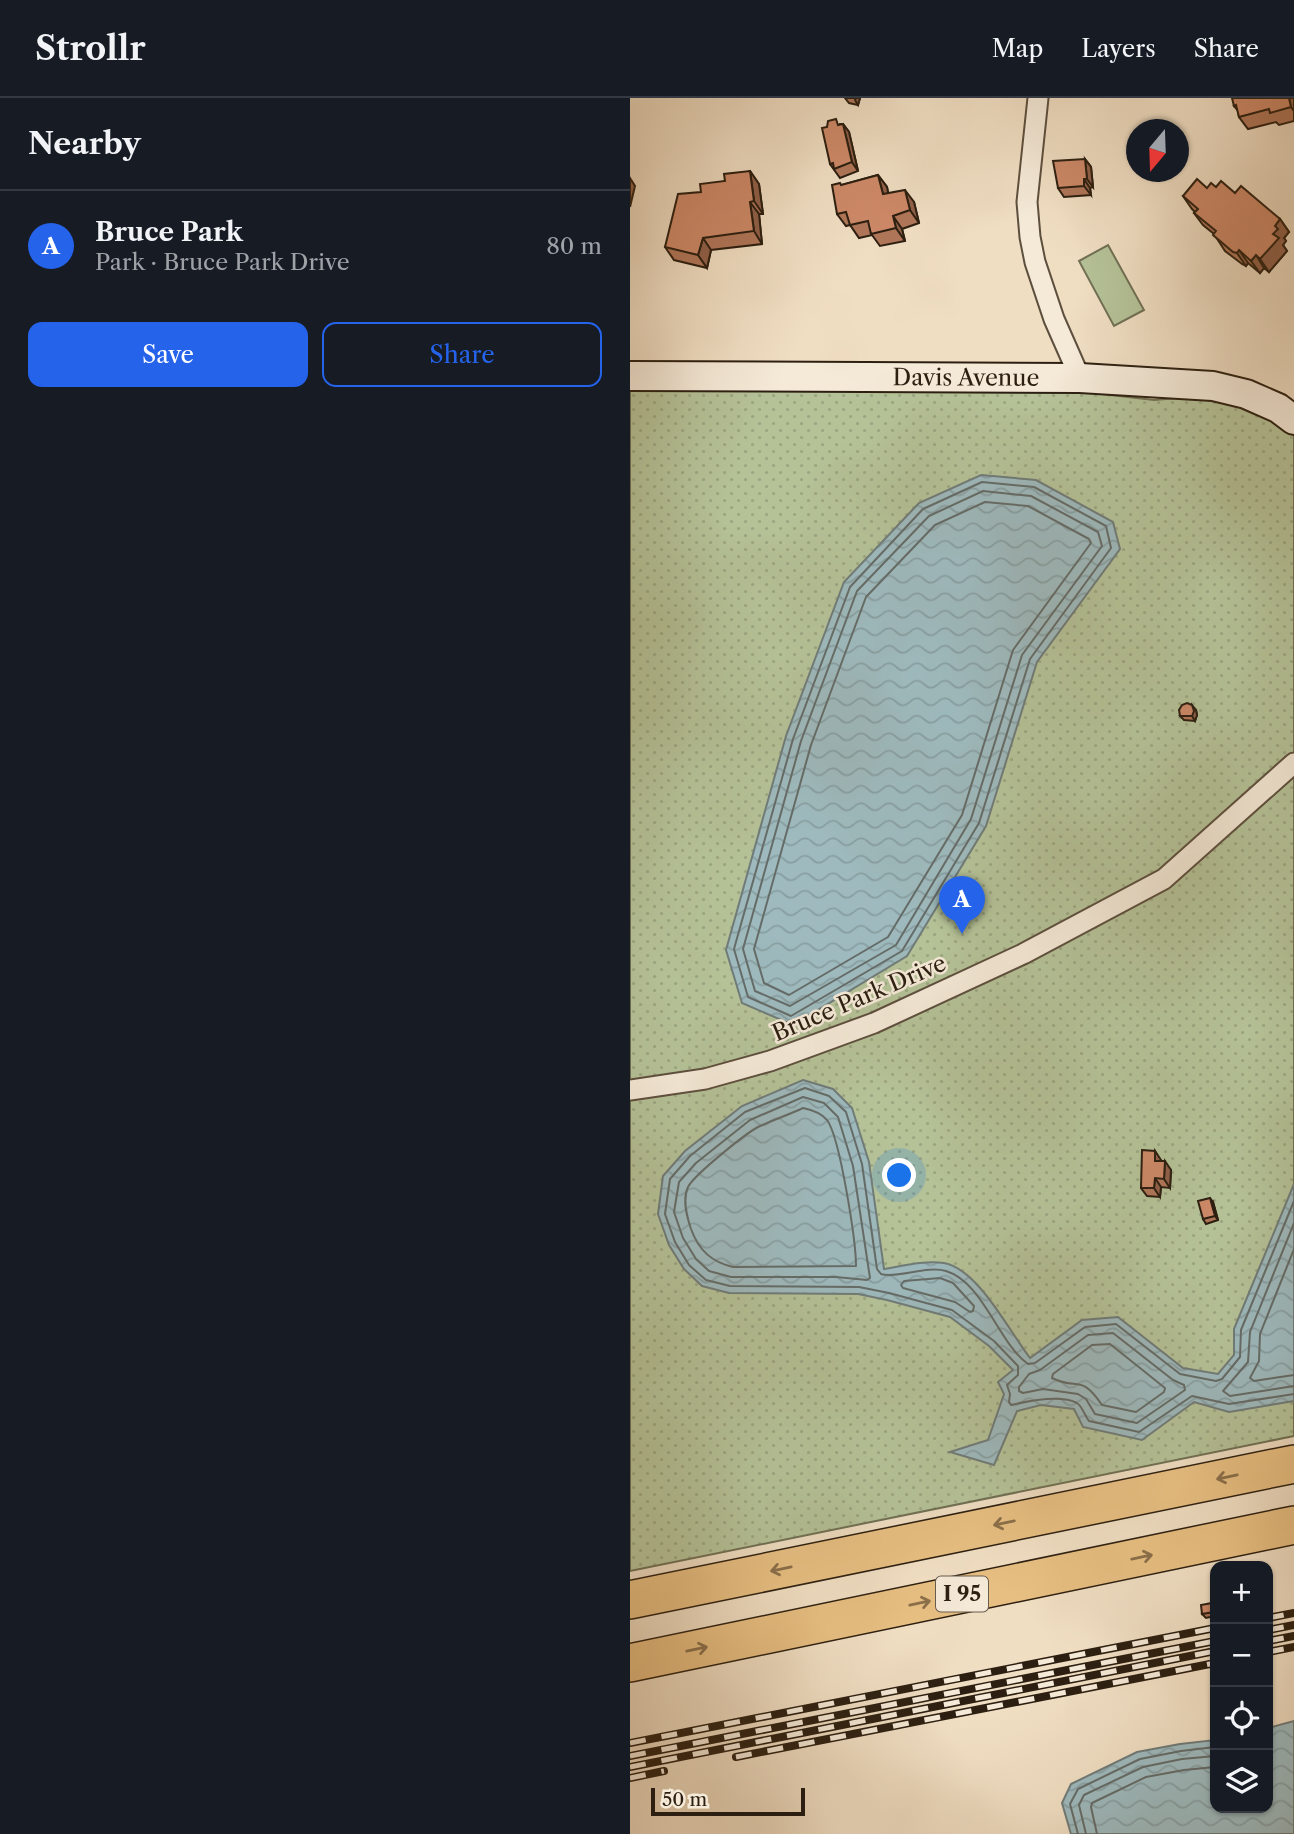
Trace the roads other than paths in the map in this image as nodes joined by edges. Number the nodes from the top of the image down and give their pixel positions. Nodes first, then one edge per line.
1 (1038, 98) edge
2 (630, 376) edge
3 (1080, 378) junction
4 (1294, 420) edge
5 (1294, 763) edge
6 (630, 1090) edge
7 (1294, 1464) edge
8 (1294, 1525) edge
9 (630, 1600) edge
10 (630, 1662) edge

1 - 3 street
2 - 3 main road, Davis Avenue
3 - 4 main road, Davis Avenue
5 - 6 street, Bruce Park Drive
7 -> 9 highway
10 -> 8 highway, I 95

